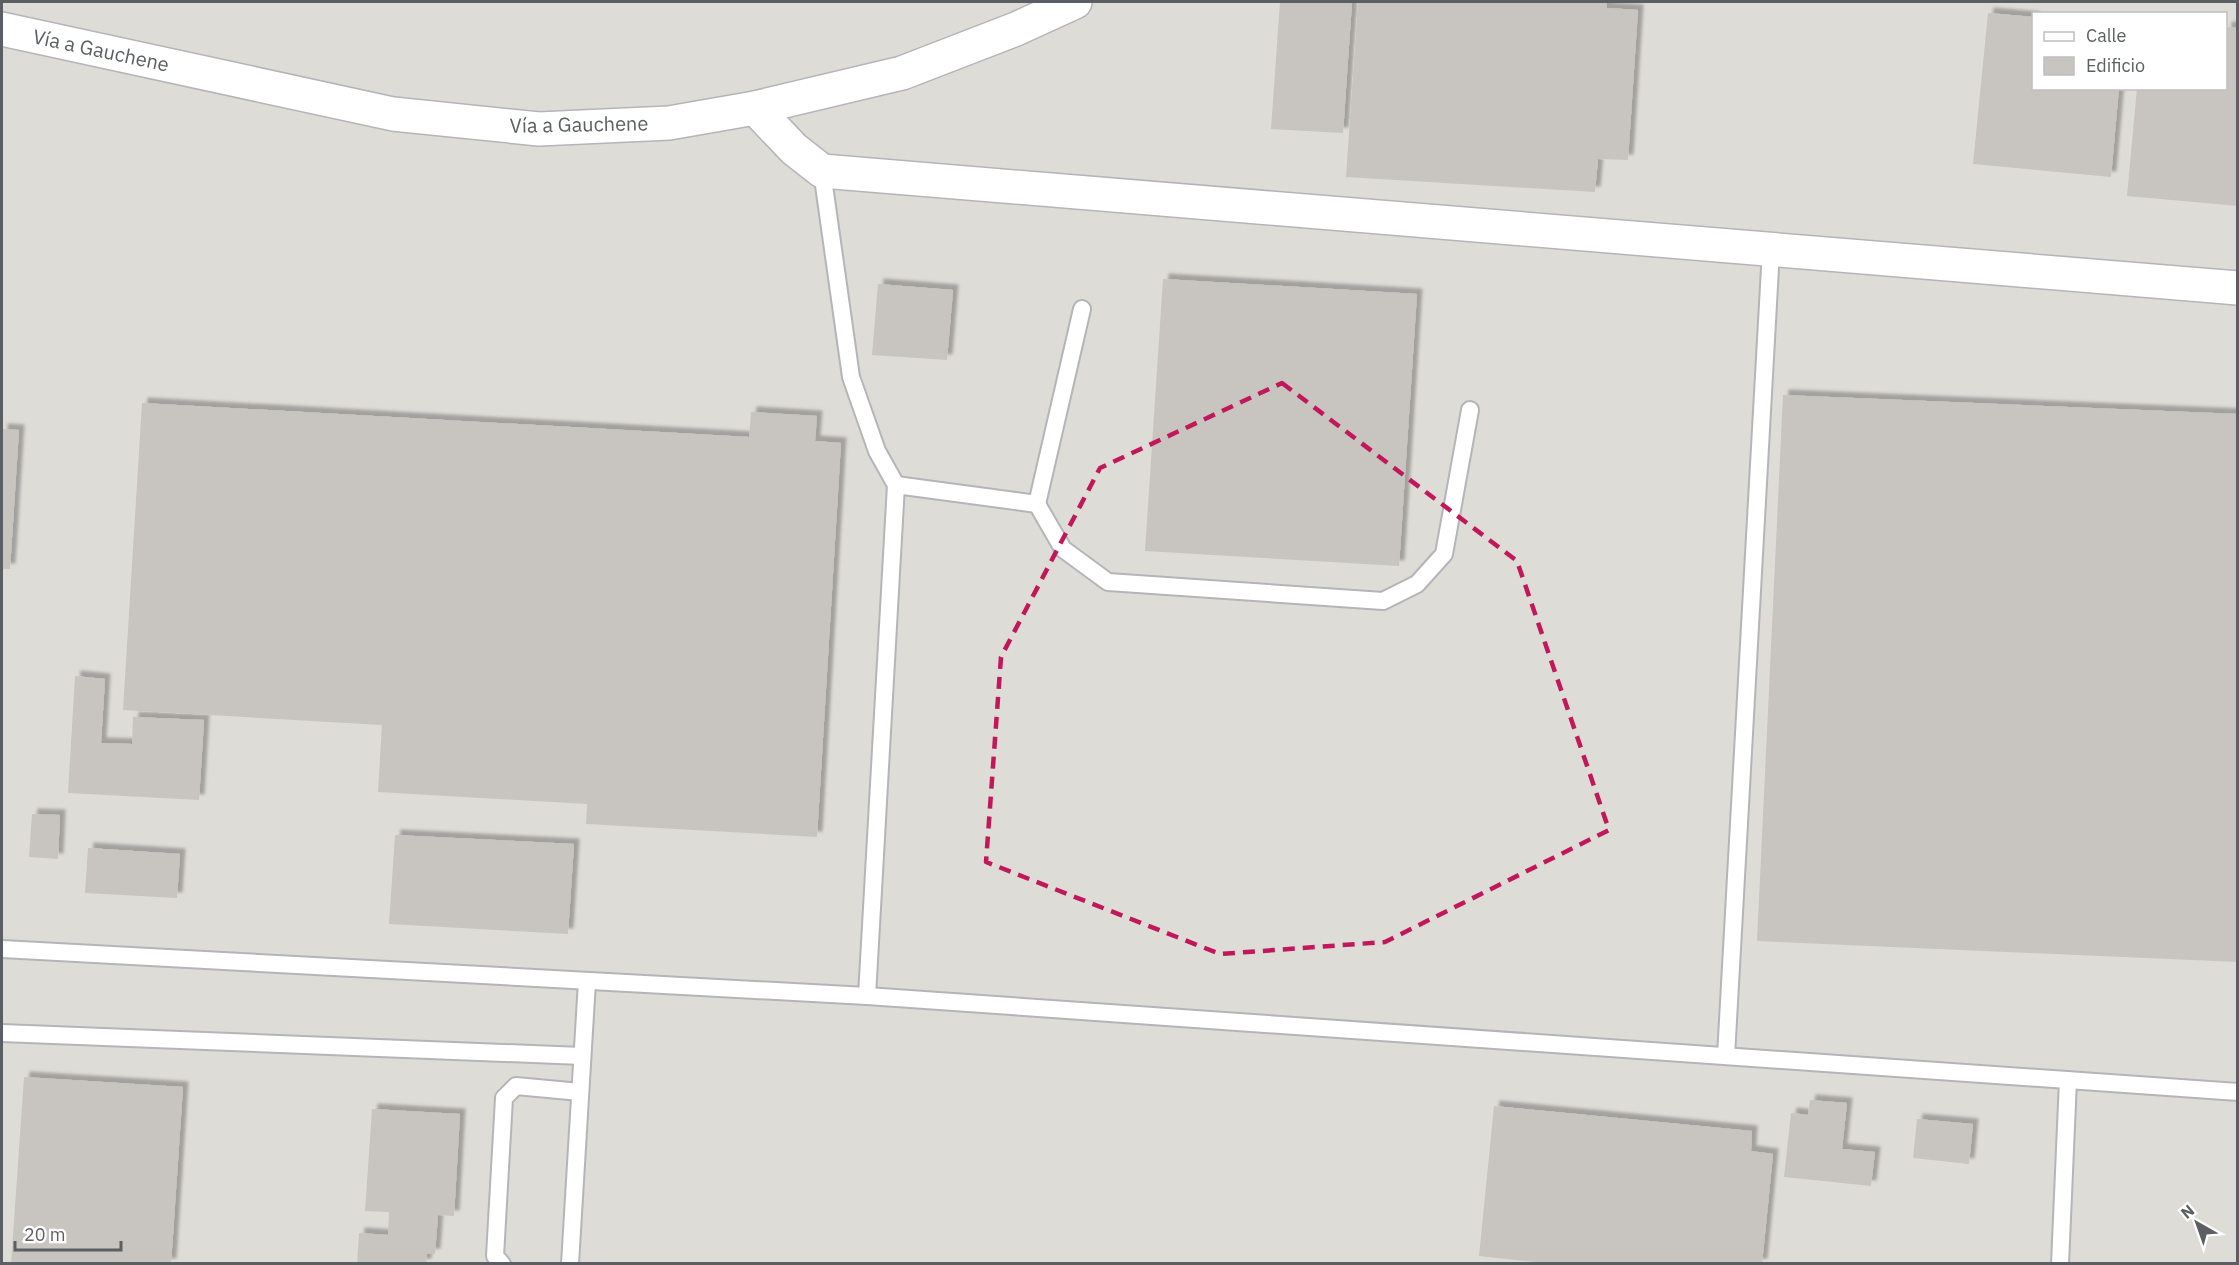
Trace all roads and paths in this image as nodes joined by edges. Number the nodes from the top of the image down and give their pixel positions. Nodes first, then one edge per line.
1 (1075, 2) edge
2 (2, 29) edge
3 (756, 108) junction
4 (822, 171) junction
5 (1771, 250) junction
6 (2238, 288) edge
7 (1082, 309) dead end
8 (1470, 410) dead end
9 (896, 484) junction
10 (1037, 504) junction
11 (2, 950) edge
12 (587, 981) junction
13 (867, 996) junction
14 (2, 1033) edge
15 (582, 1056) junction
16 (1726, 1056) junction
17 (2068, 1080) junction
18 (580, 1092) junction
19 (2238, 1092) edge
20 (502, 1263) edge
21 (570, 1263) edge
22 (2060, 1263) edge

1 - 3 street, Vía a Gauchene
2 - 3 street, Vía a Gauchene
3 - 4 street
4 - 5 street
4 - 9 lane
5 - 6 street
5 - 16 lane
7 - 10 lane
8 - 10 lane
9 - 10 lane
9 - 13 lane
11 - 12 lane
12 - 13 lane
12 - 15 lane
13 - 16 lane
14 - 15 lane
15 - 18 lane
16 - 17 lane
17 - 19 lane
17 - 22 lane
18 - 20 lane
18 - 21 lane

